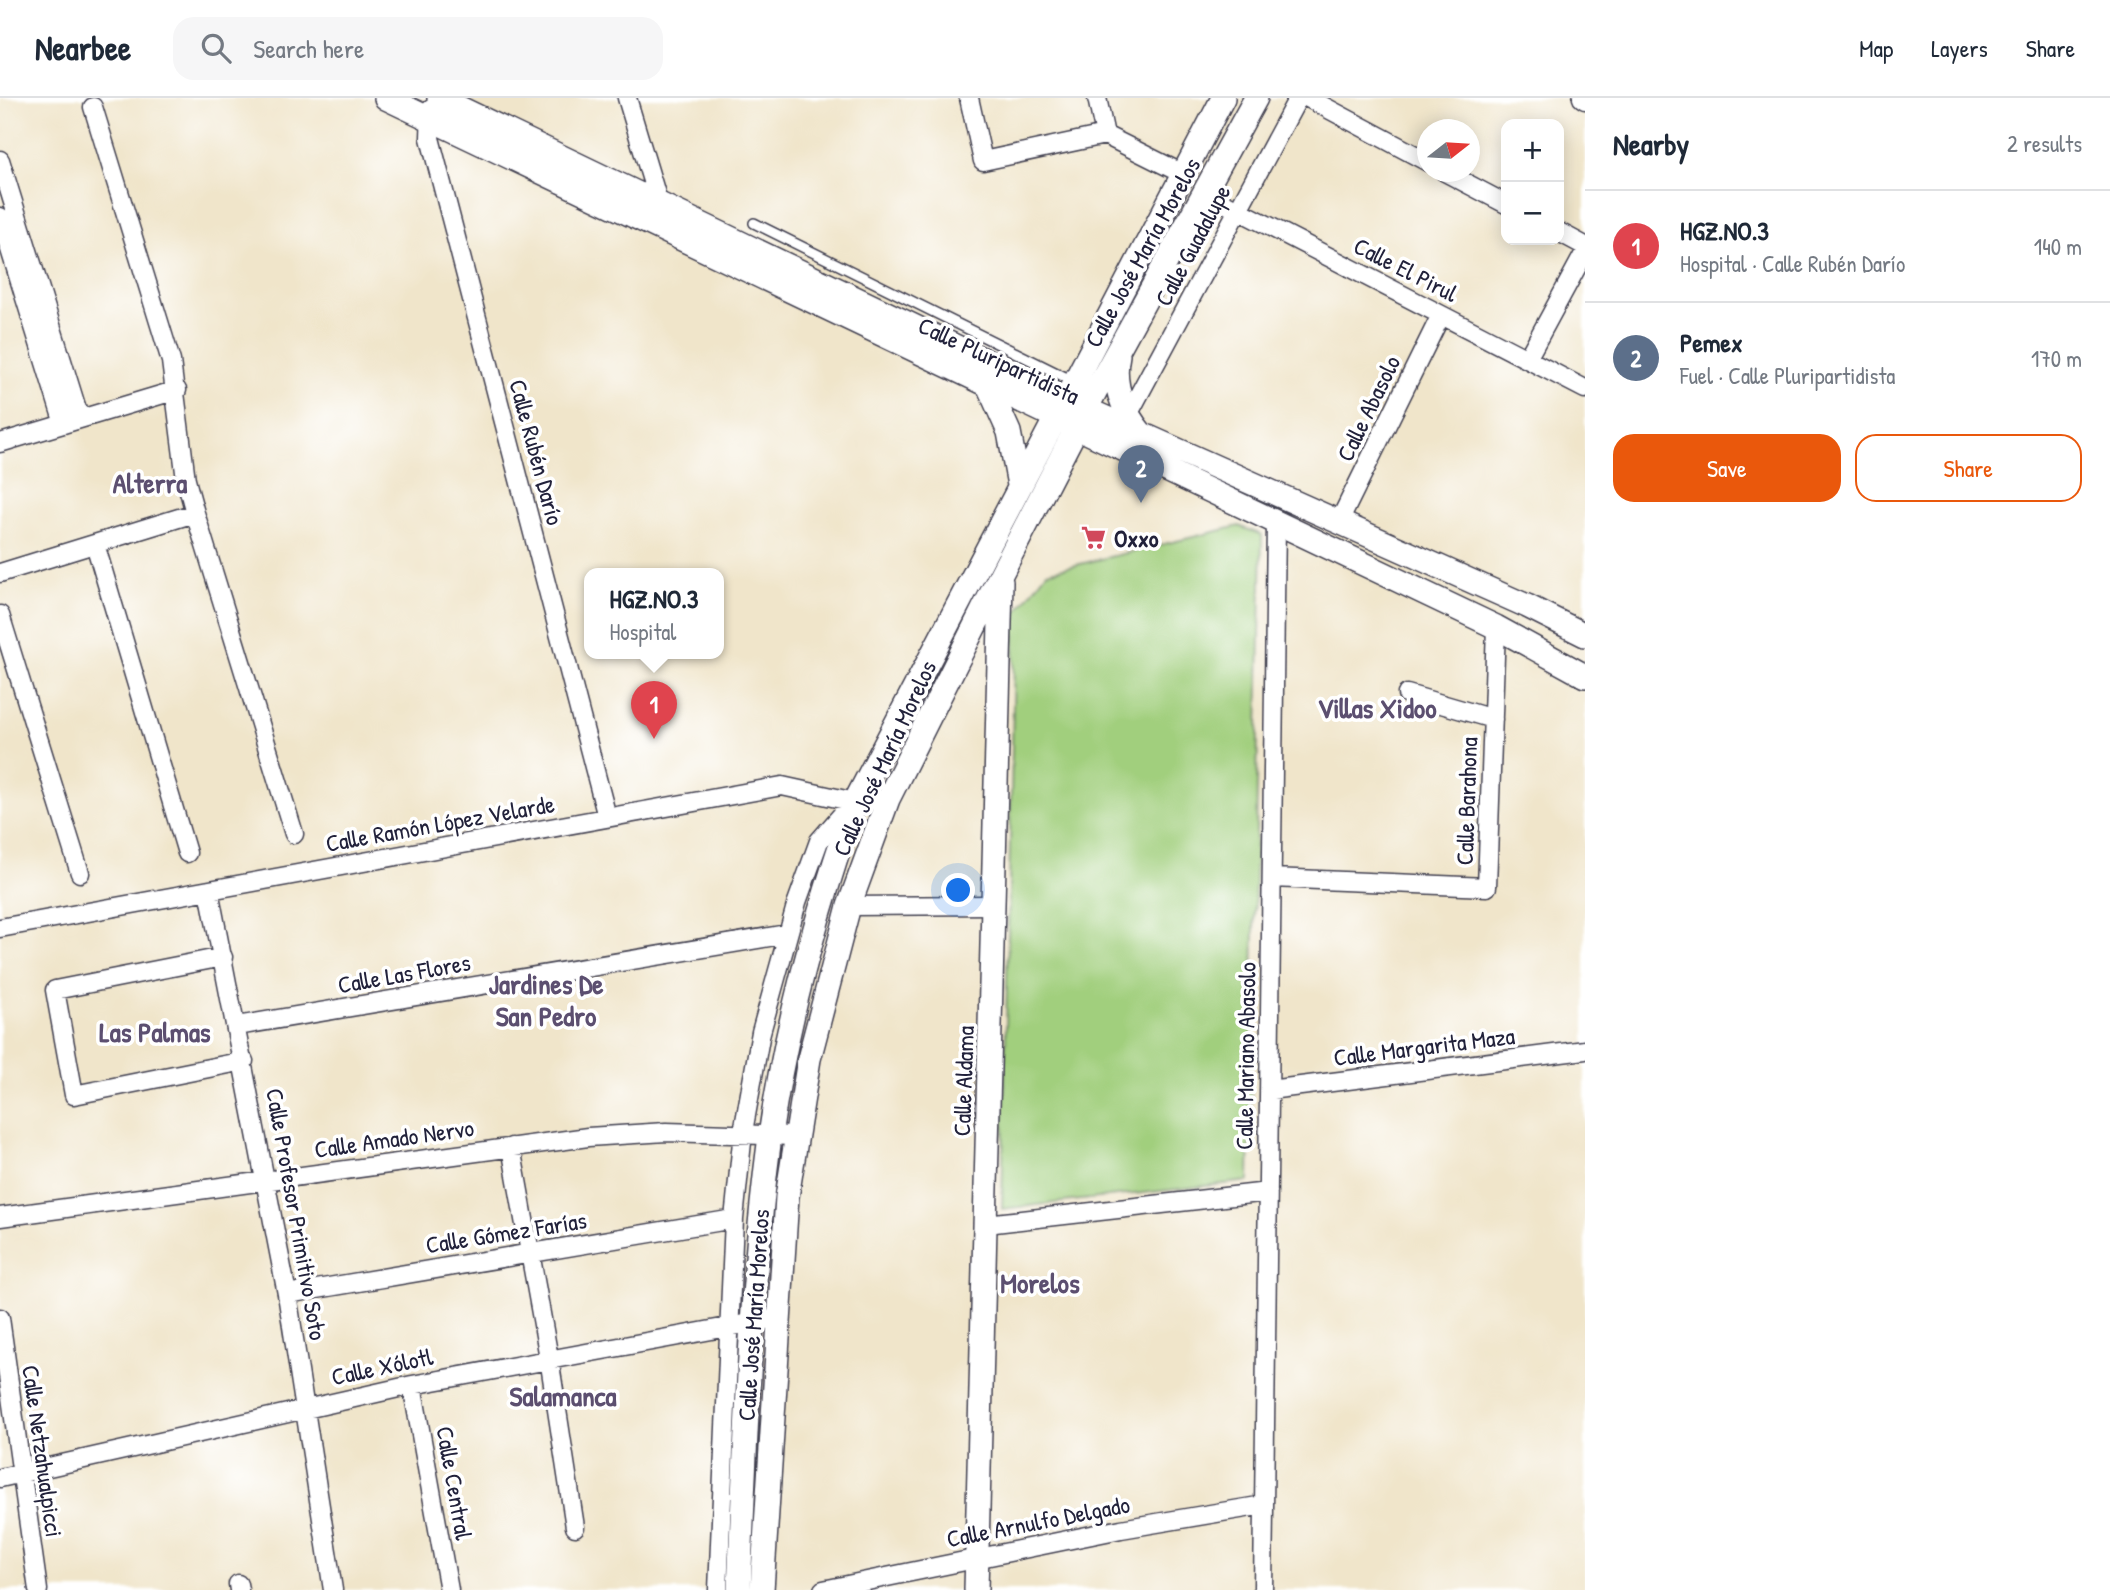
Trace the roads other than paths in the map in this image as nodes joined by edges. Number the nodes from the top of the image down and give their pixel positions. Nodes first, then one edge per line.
1 (386, 98) edge
2 (627, 98) edge
3 (969, 98) edge
4 (1097, 98) edge
5 (1223, 98) edge
6 (1256, 98) edge
7 (1298, 98) edge
8 (1308, 98) edge
9 (434, 105) edge
10 (93, 107) dead end
11 (1105, 135) junction
12 (1417, 157) edge
13 (0, 160) edge
14 (1183, 174) junction
15 (1464, 182) edge
16 (1205, 193) junction
17 (1501, 201) edge
18 (659, 204) junction
19 (1238, 210) junction
20 (0, 217) edge
21 (754, 223) dead end
22 (1564, 235) edge
23 (1585, 249) edge
24 (1441, 315) junction
25 (1120, 347) junction
26 (1527, 359) junction
27 (987, 383) junction
28 (1585, 389) edge
29 (177, 390) junction
30 (1064, 398) junction
31 (1086, 409) junction
32 (72, 422) junction
33 (1134, 424) junction
34 (0, 443) edge
35 (1019, 485) junction
36 (195, 513) junction
37 (1276, 522) junction
38 (1339, 522) junction
39 (95, 544) junction
40 (0, 573) edge
41 (1001, 574) junction
42 (0, 615) edge
43 (1496, 628) junction
44 (1585, 635) edge
45 (1585, 676) edge
46 (1407, 694) dead end
47 (1493, 719) junction
48 (888, 799) junction
49 (854, 802) junction
50 (607, 817) junction
51 (294, 834) dead end
52 (187, 853) dead end
53 (80, 873) dead end
54 (1272, 878) junction
55 (209, 890) junction
56 (994, 905) junction
57 (849, 906) junction
58 (0, 928) edge
59 (787, 934) junction
60 (223, 957) junction
61 (237, 1026) junction
62 (1585, 1051) edge
63 (244, 1061) junction
64 (1269, 1090) junction
65 (743, 1132) junction
66 (770, 1134) junction
67 (795, 1136) junction
68 (510, 1147) junction
69 (267, 1181) junction
70 (1268, 1192) junction
71 (0, 1217) edge
72 (734, 1219) junction
73 (986, 1224) junction
74 (531, 1253) junction
75 (287, 1294) junction
76 (0, 1318) edge
77 (777, 1318) junction
78 (753, 1323) junction
79 (729, 1326) junction
80 (549, 1358) junction
81 (412, 1385) junction
82 (306, 1407) junction
83 (735, 1441) junction
84 (20, 1473) junction
85 (0, 1478) edge
86 (1264, 1505) junction
87 (731, 1523) junction
88 (575, 1527) dead end
89 (977, 1557) junction
90 (38, 1590) edge
91 (333, 1590) edge
92 (449, 1590) edge
93 (718, 1590) edge
94 (739, 1590) edge
95 (762, 1590) edge
96 (823, 1590) edge
97 (976, 1590) edge
98 (1263, 1590) edge

1 - 9 street, Calle Pluripartidista
2 - 18 street
3 - 11 street
4 - 11 street
5 - 14 street, Calle José María Morelos
6 - 16 street, Calle José María Morelos
7 - 19 street, Calle Guadalupe
8 - 12 street
9 - 18 street, Calle Pluripartidista
9 - 27 street, Calle Pluripartidista
9 - 50 street, Calle Rubén Darío
10 - 29 street
11 - 14 street
13 - 32 street
14 - 30 street, Calle José María Morelos
15 - 17 street
16 - 19 street, Calle El Pirul
16 - 25 street, Calle José María Morelos
18 - 30 street, Calle Pluripartidista
19 - 24 street, Calle El Pirul
19 - 33 street, Calle Guadalupe
20 - 32 street
21 - 30 lane
22 - 23 street
23 - 26 street
24 - 26 street, Calle El Pirul
24 - 38 street, Calle Abasolo
25 - 31 street, Calle José María Morelos
25 - 33 street
26 - 28 street, Calle El Pirul
27 - 30 street, Calle Pluripartidista
27 - 35 street
29 - 32 street
29 - 36 street
30 - 31 street, Calle Pluripartidista
30 - 35 street, Calle José María Morelos
31 - 33 street, Calle Pluripartidista
31 - 37 street, Calle Pluripartidista
31 - 41 street, Calle José María Morelos
32 - 34 street
33 - 38 street, Calle Pluripartidista
35 - 49 street, Calle José María Morelos
36 - 39 street
36 - 51 street
37 - 43 street, Calle Pluripartidista
37 - 54 street, Calle Mariano Abasolo
38 - 44 street, Calle Pluripartidista
39 - 40 street
39 - 52 street
41 - 48 street, Calle José María Morelos
41 - 56 street, Calle Aldama
42 - 53 street
43 - 45 street, Calle Pluripartidista
43 - 47 street, Calle Barahona
46 - 47 street
47 - 54 street, Calle Barahona
48 - 49 street, Calle Ramón López Velarde
48 - 57 street, Calle José María Morelos
49 - 50 street, Calle Ramón López Velarde
49 - 59 street
49 - 66 street, Calle José María Morelos
50 - 55 street, Calle Ramón López Velarde
54 - 64 street, Calle Mariano Abasolo
55 - 58 street, Calle Ramón López Velarde
55 - 60 street, Calle Profesor Primitivo Soto
56 - 57 street
56 - 73 street, Calle Aldama
57 - 67 street, Calle José María Morelos
59 - 61 street, Calle Las Flores
59 - 65 street
60 - 61 street, Calle Profesor Primitivo Soto
60 - 63 street
61 - 63 street, Calle Profesor Primitivo Soto
62 - 64 street, Calle Margarita Maza
63 - 69 street, Calle Profesor Primitivo Soto
64 - 70 street, Calle Mariano Abasolo
65 - 66 street, Calle Amado Nervo
65 - 68 street, Calle Amado Nervo
65 - 72 street
66 - 67 street, Calle Amado Nervo
66 - 78 street, Calle José María Morelos
67 - 77 street, Calle José María Morelos
68 - 69 street, Calle Amado Nervo
68 - 74 street
69 - 71 street, Calle Amado Nervo
69 - 75 street, Calle Profesor Primitivo Soto
70 - 73 street
70 - 86 street, Calle Mariano Abasolo
72 - 74 street, Calle Gómez Farías
72 - 79 street
73 - 89 street, Calle Aldama
74 - 75 street, Calle Gómez Farías
74 - 80 street
75 - 82 street, Calle Profesor Primitivo Soto
76 - 84 street, Calle Netzahualpicci
77 - 78 street, Calle Xólotl
77 - 95 street, Calle José María Morelos
78 - 79 street, Calle Xólotl
78 - 83 street, Calle José María Morelos
79 - 80 street, Calle Xólotl
79 - 83 street
80 - 81 street, Calle Xólotl
80 - 88 street
81 - 82 street, Calle Xólotl
81 - 92 street, Calle Central
82 - 84 street, Calle Xólotl
82 - 91 street, Calle Profesor Primitivo Soto
83 - 87 street, Calle José María Morelos
84 - 85 street, Calle Xólotl
84 - 90 street, Calle Netzahualpicci
86 - 89 street, Calle Arnulfo Delgado
86 - 98 street, Calle Mariano Abasolo
87 - 93 street
87 - 94 street, Calle José María Morelos
89 - 96 street, Calle Arnulfo Delgado
89 - 97 street, Calle Aldama

